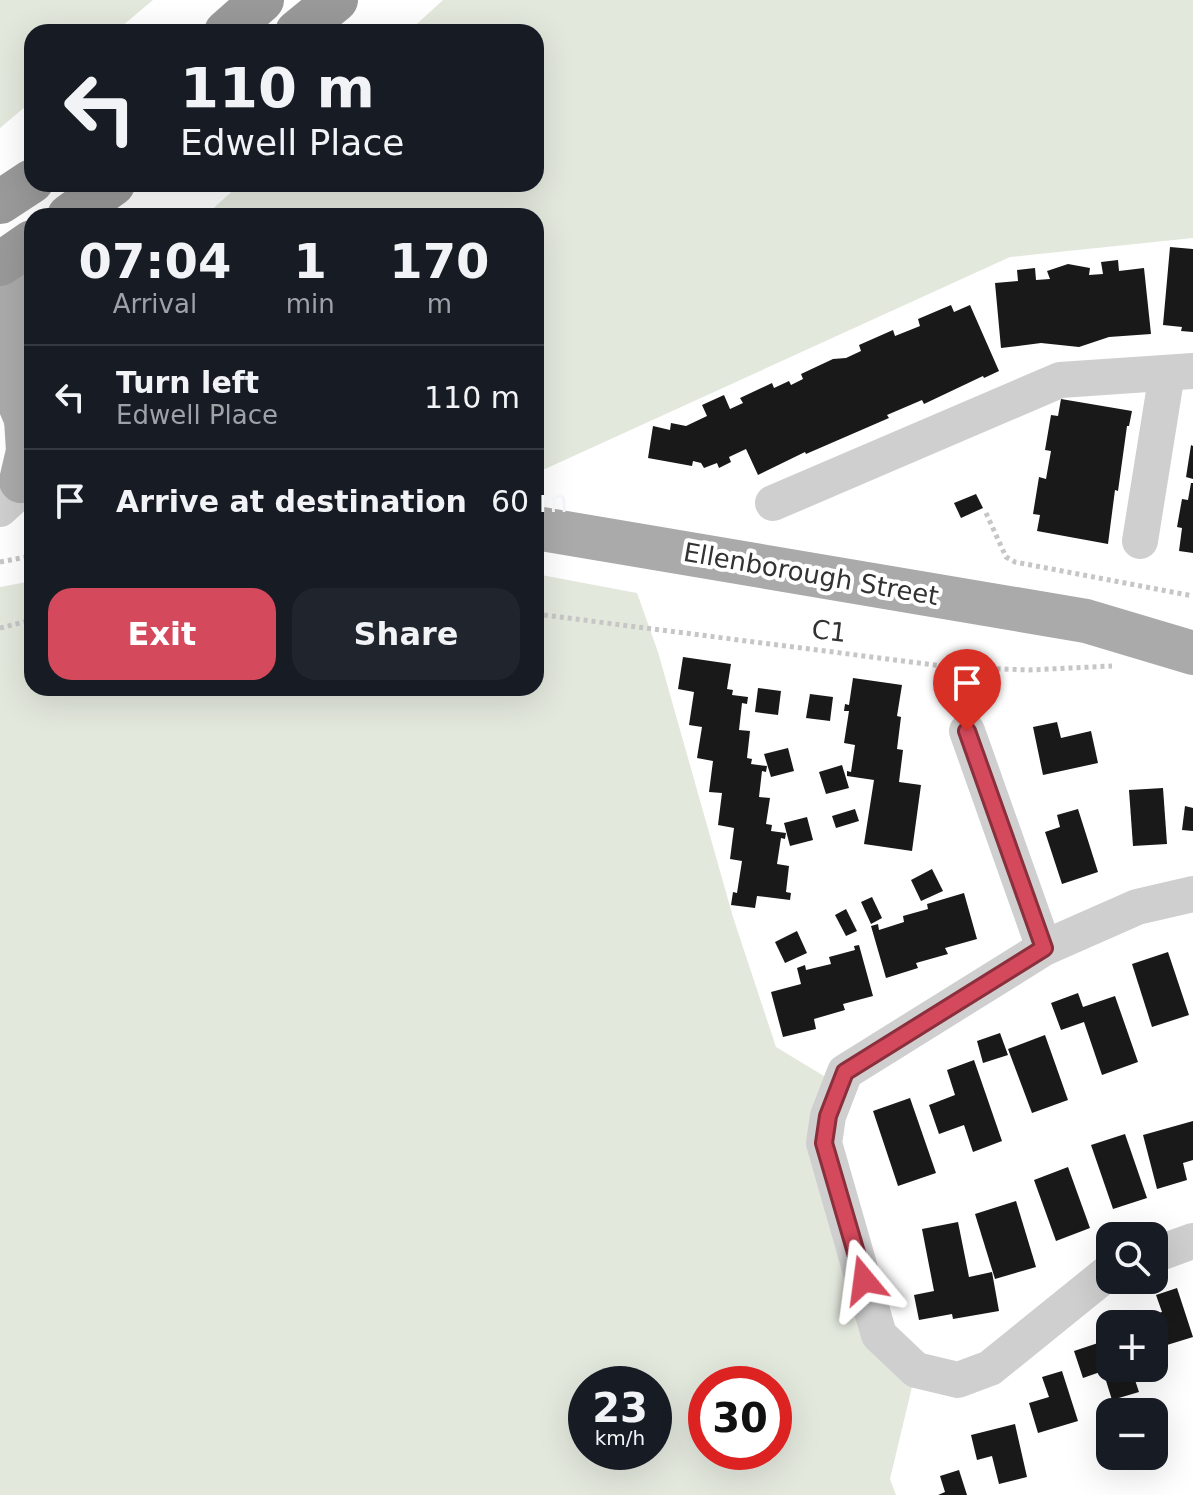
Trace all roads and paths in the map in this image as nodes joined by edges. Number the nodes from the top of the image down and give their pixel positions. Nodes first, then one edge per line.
1 (262, 0) edge
2 (336, 0) edge
3 (235, 24) edge
4 (307, 24) edge
5 (24, 186) edge
6 (102, 192) edge
7 (0, 202) edge
8 (80, 208) edge
9 (24, 248) edge
10 (0, 264) edge
11 (24, 283) edge
12 (3, 363) edge
13 (1180, 372) edge
14 (20, 476) edge
15 (773, 503) dead end
16 (986, 513) dead end
17 (0, 525) edge
18 (544, 529) edge
19 (1140, 541) dead end
20 (24, 558) edge
21 (0, 562) edge
22 (1193, 596) edge
23 (544, 615) edge
24 (1193, 620) edge
25 (1086, 621) junction
26 (24, 622) edge
27 (0, 628) edge
28 (1193, 653) edge
29 (1119, 666) dead end
30 (967, 731) dead end
31 (1193, 894) edge
32 (1044, 948) junction
33 (1193, 1241) edge
34 (1168, 1250) edge
35 (1096, 1282) edge

1 - 3 highway
2 - 4 highway
5 - 7 highway
6 - 8 highway
9 - 10 highway
11 - 12 main road
12 - 14 main road
13 - 15 street
13 - 19 street
14 - 17 street
16 - 22 path
18 - 25 main road, Ellenborough Street
20 - 21 path
23 - 29 path, C1
24 - 25 main road, Ellenborough Street
25 - 28 main road, Ellenborough Street
26 - 27 path
30 - 32 street
31 - 32 street
32 - 35 street
33 - 34 street

